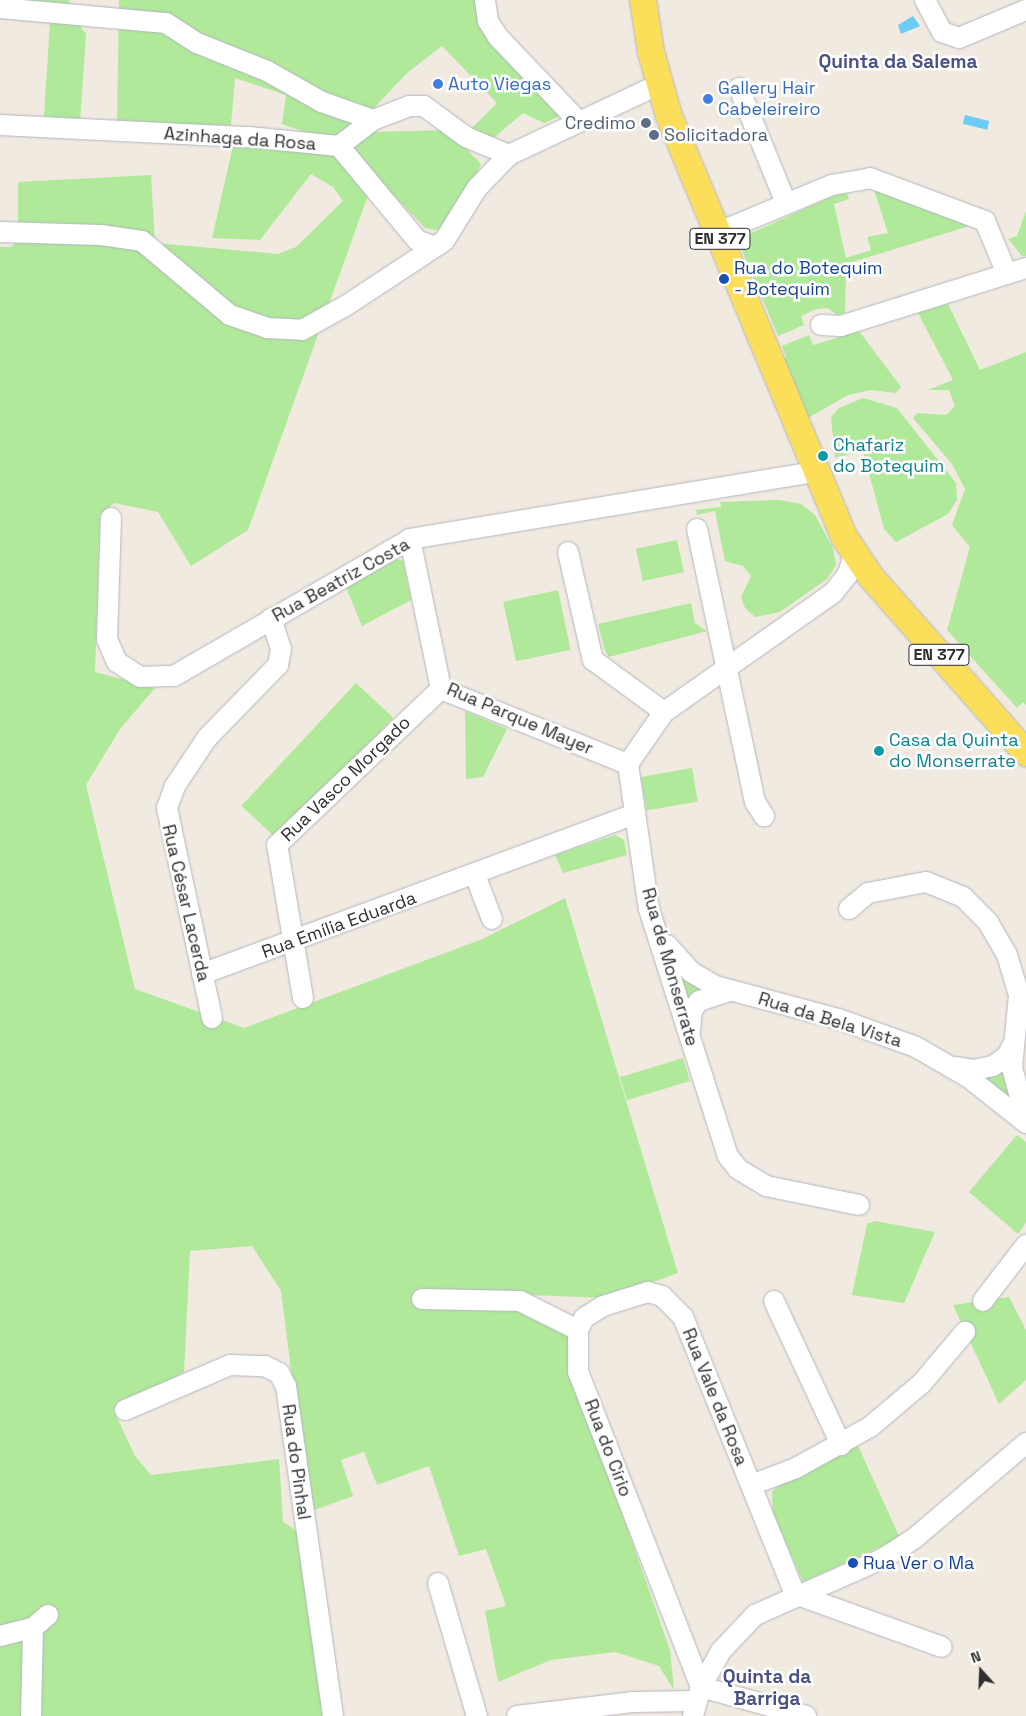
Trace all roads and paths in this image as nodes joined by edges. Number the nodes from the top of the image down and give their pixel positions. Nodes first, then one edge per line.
1 (485, 0) edge
2 (643, 0) edge
3 (925, 0) edge
4 (0, 8) edge
5 (1026, 10) edge
6 (658, 85) junction
7 (739, 88) dead end
8 (373, 120) junction
9 (579, 122) junction
10 (0, 125) edge
11 (339, 146) junction
12 (509, 156) junction
13 (786, 204) junction
14 (0, 232) edge
15 (717, 233) junction
16 (435, 247) junction
17 (1026, 268) edge
18 (1007, 274) junction
19 (821, 325) dead end
20 (816, 472) junction
21 (112, 518) dead end
22 (697, 528) dead end
23 (410, 539) junction
24 (568, 552) dead end
25 (854, 555) junction
26 (271, 619) junction
27 (726, 667) junction
28 (440, 688) junction
29 (664, 712) junction
30 (1026, 753) edge
31 (628, 764) junction
32 (634, 814) junction
33 (764, 816) dead end
34 (475, 875) junction
35 (849, 908) dead end
36 (492, 919) dead end
37 (661, 937) junction
38 (293, 941) junction
39 (202, 974) junction
40 (729, 990) junction
41 (304, 998) dead end
42 (212, 1018) dead end
43 (690, 1032) junction
44 (1017, 1036) junction
45 (947, 1064) junction
46 (1026, 1119) edge
47 (1026, 1123) edge
48 (859, 1205) dead end
49 (1026, 1245) edge
50 (1026, 1260) edge
51 (1002, 1278) junction
52 (422, 1299) dead end
53 (774, 1301) dead end
54 (983, 1301) dead end
55 (578, 1330) junction
56 (965, 1332) dead end
57 (125, 1410) dead end
58 (1026, 1443) edge
59 (841, 1445) junction
60 (751, 1485) junction
61 (438, 1583) dead end
62 (795, 1594) junction
63 (0, 1636) edge
64 (942, 1647) dead end
65 (697, 1701) edge
66 (589, 1711) edge
67 (31, 1716) edge
68 (333, 1716) edge
69 (477, 1716) edge
70 (517, 1716) edge
71 (806, 1716) edge

1 - 9 street
2 - 6 main road, EN 377
3 - 5 street
4 - 8 street
6 - 9 street
6 - 15 main road, EN 377
7 - 13 street
8 - 11 street
8 - 12 street
9 - 12 street
10 - 11 street, Azinhaga da Rosa
11 - 16 street, Azinhaga da Rosa
12 - 16 street
13 - 15 street
13 - 18 street
14 - 16 street
15 - 20 main road, EN 377
17 - 18 street
18 - 19 street
20 - 23 street, Rua Beatriz Costa
20 - 25 main road, EN 377
21 - 26 street, Rua Beatriz Costa
22 - 27 street
23 - 26 street, Rua Beatriz Costa
23 - 28 street, Rua Parque Mayer
24 - 29 street
25 - 27 street
25 - 30 main road, EN 377
26 - 39 street, Rua César Lacerda
27 - 29 street
27 - 33 street
28 - 31 street, Rua Parque Mayer
28 - 38 street, Rua Vasco Morgado
29 - 31 street
31 - 32 street, Rua de Monserrate
32 - 34 street, Rua Emília Eduarda
32 - 37 street, Rua de Monserrate
34 - 36 street
34 - 38 street, Rua Emília Eduarda
35 - 44 street
37 - 40 street, Rua da Bela Vista
37 - 43 street, Rua de Monserrate
38 - 39 street, Rua Emília Eduarda
38 - 41 street, Rua Vasco Morgado
39 - 42 street, Rua César Lacerda
40 - 43 street
40 - 45 street, Rua da Bela Vista
43 - 48 street, Rua de Monserrate
44 - 45 street
44 - 46 street
45 - 47 street, Rua da Bela Vista
49 - 51 street
50 - 51 street
51 - 54 street
52 - 55 street
53 - 59 street
55 - 60 street, Rua Vale da Rosa
55 - 65 street, Rua do Círio
56 - 59 street
57 - 68 street, Rua do Pinhal
58 - 62 street
59 - 60 street
60 - 62 street, Rua Vale da Rosa
61 - 69 street
62 - 64 street
62 - 65 street
63 - 67 street
65 - 66 street
65 - 71 street
66 - 70 street

